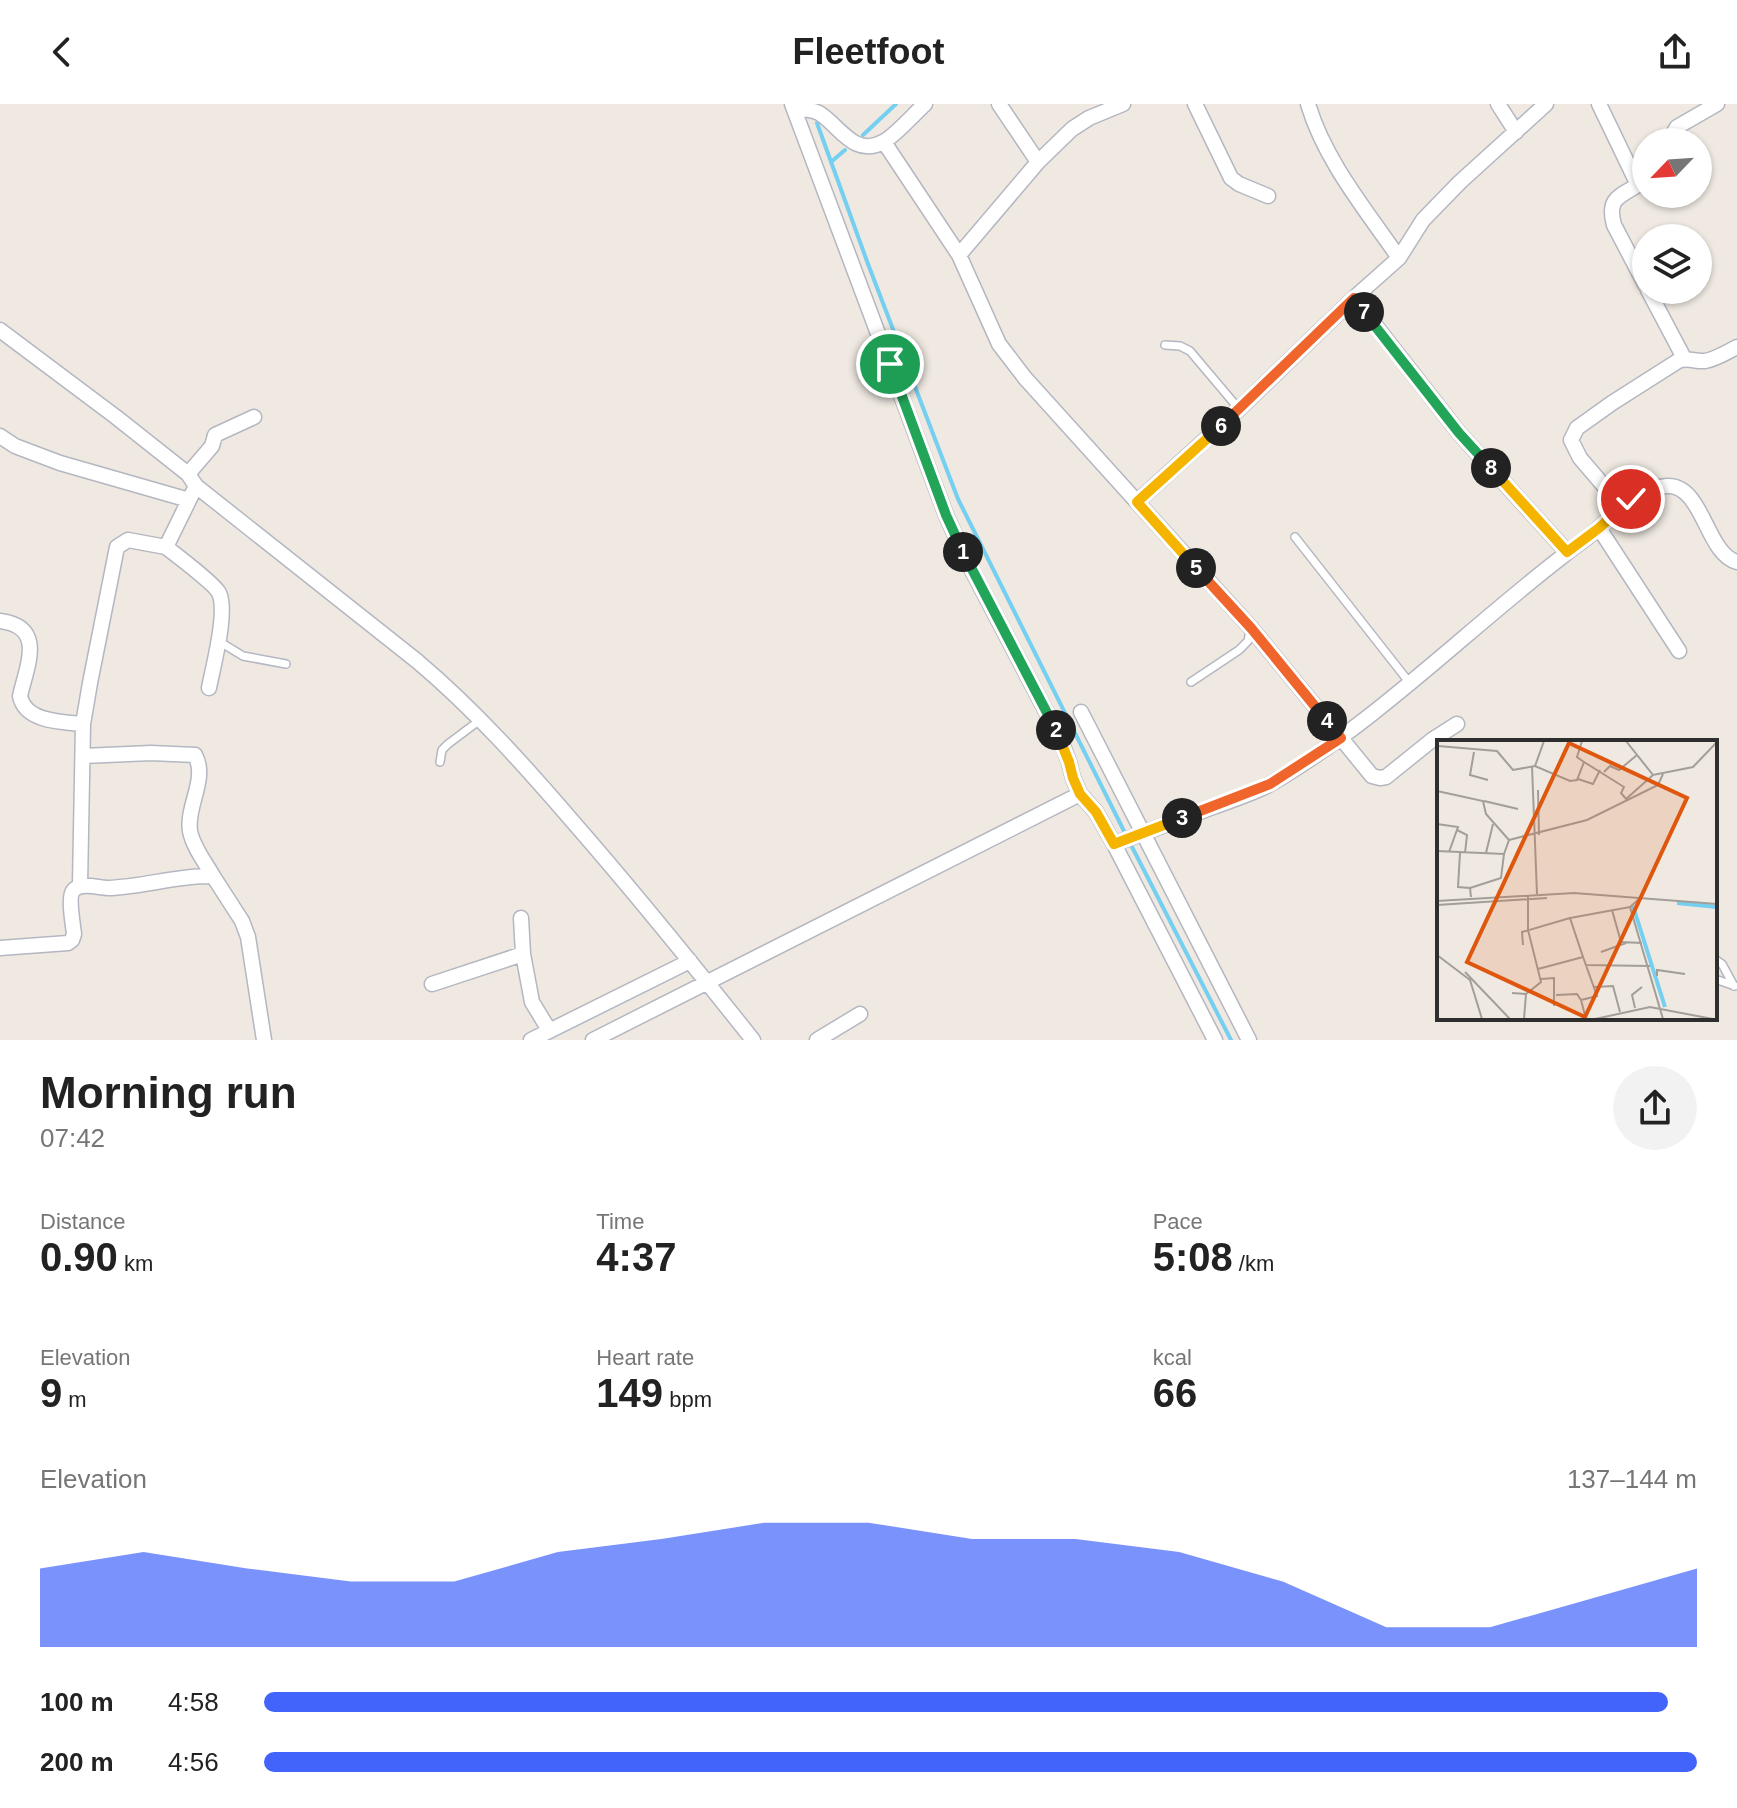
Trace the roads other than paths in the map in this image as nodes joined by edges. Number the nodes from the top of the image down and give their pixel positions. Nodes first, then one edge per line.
1 (925, 104) edge
2 (999, 104) edge
3 (1123, 104) edge
4 (1195, 104) edge
5 (1308, 104) edge
6 (1498, 104) edge
7 (1546, 104) edge
8 (1599, 104) edge
9 (1717, 104) edge
10 (793, 106) edge
11 (1676, 128) edge
12 (1516, 132) junction
13 (884, 142) junction
14 (1038, 162) junction
15 (1632, 165) edge
16 (1632, 189) edge
17 (1268, 196) dead end
18 (959, 255) junction
19 (1399, 258) junction
20 (1632, 259) edge
21 (1354, 298) junction
22 (1655, 304) edge
23 (0, 330) edge
24 (1165, 345) dead end
25 (1737, 347) edge
26 (1684, 358) junction
27 (1239, 409) junction
28 (254, 417) dead end
29 (0, 436) edge
30 (192, 480) junction
31 (189, 500) junction
32 (1137, 502) junction
33 (1622, 507) junction
34 (1599, 528) junction
35 (1295, 537) dead end
36 (166, 547) junction
37 (1567, 552) junction
38 (1737, 562) edge
39 (0, 621) edge
40 (1251, 628) junction
41 (218, 641) junction
42 (1679, 651) dead end
43 (286, 664) dead end
44 (1191, 682) dead end
45 (1409, 682) junction
46 (209, 688) dead end
47 (1081, 712) dead end
48 (480, 720) junction
49 (83, 724) junction
50 (1457, 724) dead end
51 (1341, 738) junction
52 (83, 756) junction
53 (440, 762) dead end
54 (1080, 794) junction
55 (1142, 833) junction
56 (1114, 844) junction
57 (213, 876) junction
58 (80, 885) junction
59 (521, 918) dead end
60 (0, 948) edge
61 (523, 954) junction
62 (1717, 960) edge
63 (691, 962) junction
64 (705, 980) junction
65 (432, 984) dead end
66 (1735, 987) edge
67 (860, 1014) dead end
68 (549, 1030) junction
69 (264, 1040) edge
70 (531, 1040) edge
71 (593, 1040) edge
72 (753, 1040) edge
73 (817, 1040) edge
74 (1215, 1040) edge
75 (1249, 1040) edge

1 - 13 street
2 - 14 street
3 - 14 street
4 - 17 street
5 - 19 street
6 - 12 street
7 - 12 street
8 - 15 street
9 - 11 street
10 - 13 street
10 - 54 street
12 - 19 street
13 - 18 street
14 - 18 street
16 - 20 street
18 - 32 street
19 - 21 street
21 - 27 street
21 - 37 street
22 - 26 street
23 - 30 street
24 - 27 lane
25 - 26 street
26 - 33 street
27 - 32 street
28 - 30 street
29 - 31 street
30 - 31 street
30 - 48 street
31 - 36 street
32 - 40 street
33 - 34 street
33 - 38 street
34 - 37 street
34 - 42 street
35 - 45 lane
36 - 41 street
36 - 49 street
37 - 45 street
39 - 49 street
40 - 44 lane
40 - 51 street
41 - 43 lane
41 - 46 street
45 - 51 street
47 - 55 street
48 - 53 lane
48 - 63 street
49 - 52 street
50 - 51 street
51 - 55 street
52 - 57 street
52 - 58 street
54 - 56 street
54 - 64 street
55 - 56 street
55 - 75 street
56 - 74 street
57 - 58 street
57 - 69 street
58 - 60 street
59 - 61 street
61 - 65 street
61 - 68 street
62 - 66 lane
63 - 64 street
63 - 68 street
64 - 71 street
64 - 72 street
67 - 73 street
68 - 70 street

